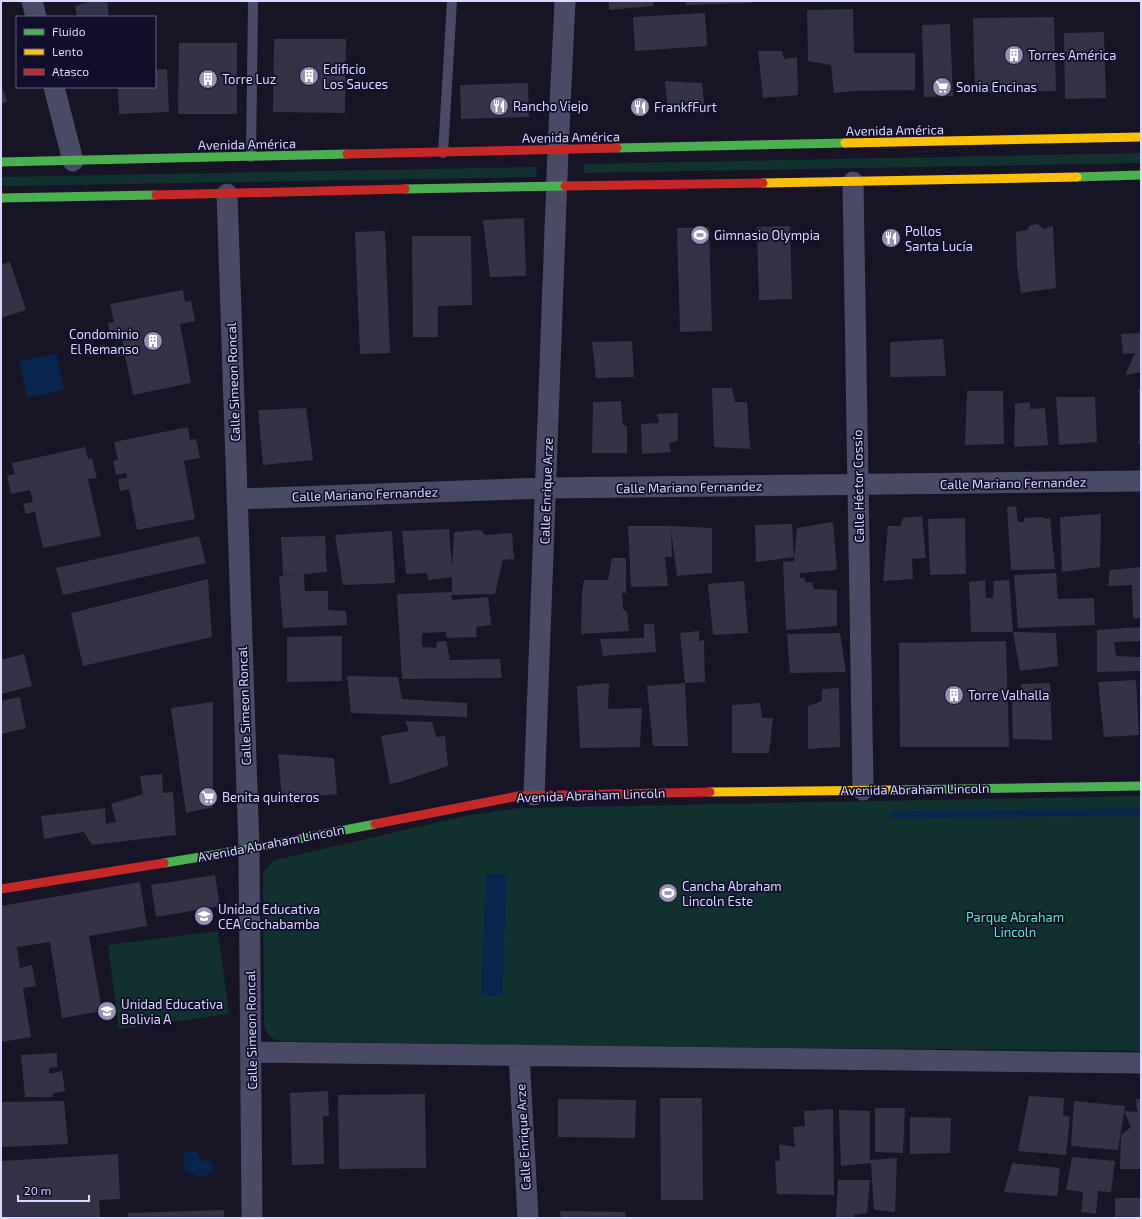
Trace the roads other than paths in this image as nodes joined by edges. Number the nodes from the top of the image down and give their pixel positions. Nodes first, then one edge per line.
1 (32, 1) edge
2 (253, 1) edge
3 (452, 1) edge
4 (566, 1) edge
5 (36, 16) edge
6 (54, 88) edge
7 (1141, 137) edge
8 (558, 150) junction
9 (443, 152) junction
10 (251, 157) junction
11 (73, 161) junction
12 (1, 162) edge
13 (1141, 175) edge
14 (853, 182) junction
15 (558, 186) junction
16 (227, 194) junction
17 (1, 198) edge
18 (1141, 481) edge
19 (858, 485) junction
20 (546, 488) junction
21 (237, 498) junction
22 (1141, 786) edge
23 (863, 790) junction
24 (534, 795) junction
25 (249, 849) junction
26 (1, 889) edge
27 (251, 1052) junction
28 (519, 1055) junction
29 (1141, 1063) edge
30 (252, 1218) edge
31 (528, 1218) edge

1 - 5 street
2 - 10 lane
3 - 9 lane
4 - 8 street, Calle Enrique Arze
6 - 11 street
7 - 8 main road, Avenida América
8 - 9 main road, Avenida América
8 - 15 street, Calle Enrique Arze
9 - 10 main road, Avenida América
10 - 11 main road, Avenida América
11 - 12 main road, Avenida América
13 - 14 main road
14 - 15 main road
14 - 19 street, Calle Héctor Cossío
15 - 16 main road
15 - 20 street, Calle Enrique Arze
16 - 17 main road
16 - 21 street, Calle Simeon Roncal
18 - 19 street, Calle Mariano Fernandez
19 - 20 street, Calle Mariano Fernandez
19 - 23 street, Calle Héctor Cossío
20 - 21 street, Calle Mariano Fernandez
20 - 24 street, Calle Enrique Arze
21 - 25 street, Calle Simeon Roncal
22 - 23 main road, Avenida Abraham Lincoln
23 - 24 main road, Avenida Abraham Lincoln
24 - 25 main road, Avenida Abraham Lincoln
25 - 26 main road, Avenida Abraham Lincoln
25 - 27 street, Calle Simeon Roncal
27 - 28 street
27 - 30 street, Calle Simeon Roncal
28 - 29 street
28 - 31 street, Calle Enrique Arze

